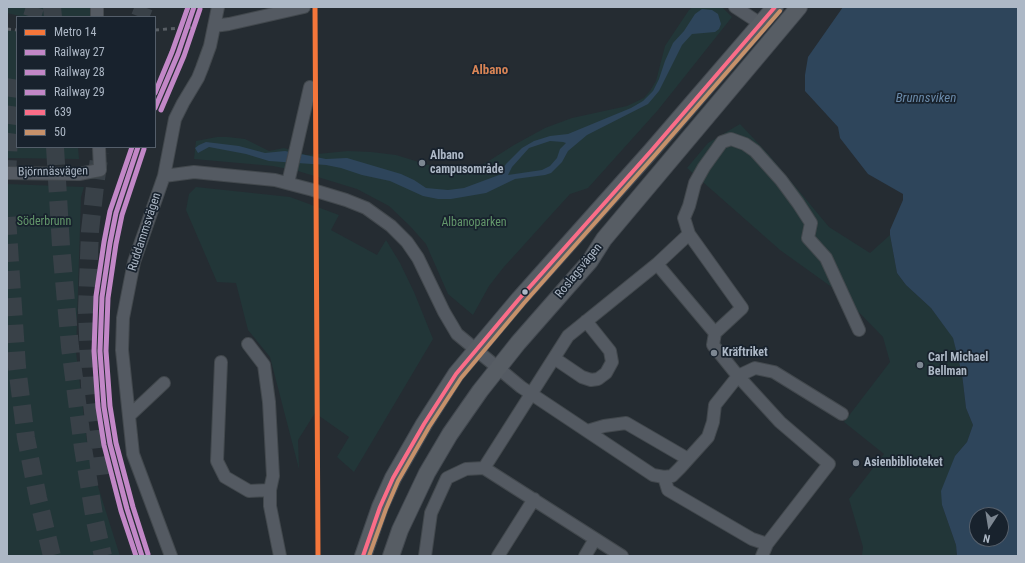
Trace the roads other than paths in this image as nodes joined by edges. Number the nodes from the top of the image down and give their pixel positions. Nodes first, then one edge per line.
1 (218, 7) edge
2 (304, 7) edge
3 (735, 7) edge
4 (775, 7) edge
5 (799, 7) edge
6 (761, 24) junction
7 (214, 26) junction
8 (310, 87) dead end
9 (99, 148) edge
10 (7, 173) edge
11 (164, 176) junction
12 (288, 183) junction
13 (689, 234) junction
14 (657, 264) junction
15 (586, 321) junction
16 (859, 330) dead end
17 (715, 333) junction
18 (248, 344) dead end
19 (476, 349) junction
20 (554, 358) junction
21 (221, 362) dead end
22 (498, 368) junction
23 (738, 376) junction
24 (164, 383) dead end
25 (531, 394) junction
26 (842, 414) dead end
27 (130, 415) junction
28 (587, 431) junction
29 (688, 459) junction
30 (484, 468) junction
31 (664, 477) junction
32 (270, 490) junction
33 (534, 499) junction
34 (595, 539) junction
35 (764, 552) edge
36 (171, 556) edge
37 (280, 556) edge
38 (363, 556) edge
39 (391, 556) edge
40 (425, 556) edge
41 (498, 556) edge
42 (585, 556) edge
43 (622, 556) edge

1 - 7 street, Ruddammsvägen
2 - 7 street
3 - 6 street
4 - 6 main road, Roslagsvägen
5 - 22 main road, Roslagsvägen
6 - 19 main road, Roslagsvägen
7 - 11 street, Ruddammsvägen
8 - 12 street
9 - 10 street, Björnnäsvägen
11 - 12 street
11 - 27 street, Ruddammsvägen
12 - 19 street
13 - 14 street
13 - 16 street
13 - 17 street
14 - 15 street
14 - 17 street
15 - 20 street
15 - 20 street
17 - 23 street
18 - 32 street
19 - 22 street
19 - 38 main road, Roslagsvägen
20 - 25 street
21 - 32 street
22 - 25 street
22 - 39 main road, Roslagsvägen
23 - 26 street
23 - 29 street
23 - 35 street
24 - 27 street
25 - 28 street
25 - 30 street
27 - 36 street, Ruddammsvägen
28 - 29 street
28 - 31 street
29 - 31 street
30 - 33 street
30 - 40 street
31 - 35 street
32 - 37 street
33 - 34 street
33 - 41 street
34 - 42 street
34 - 43 street

